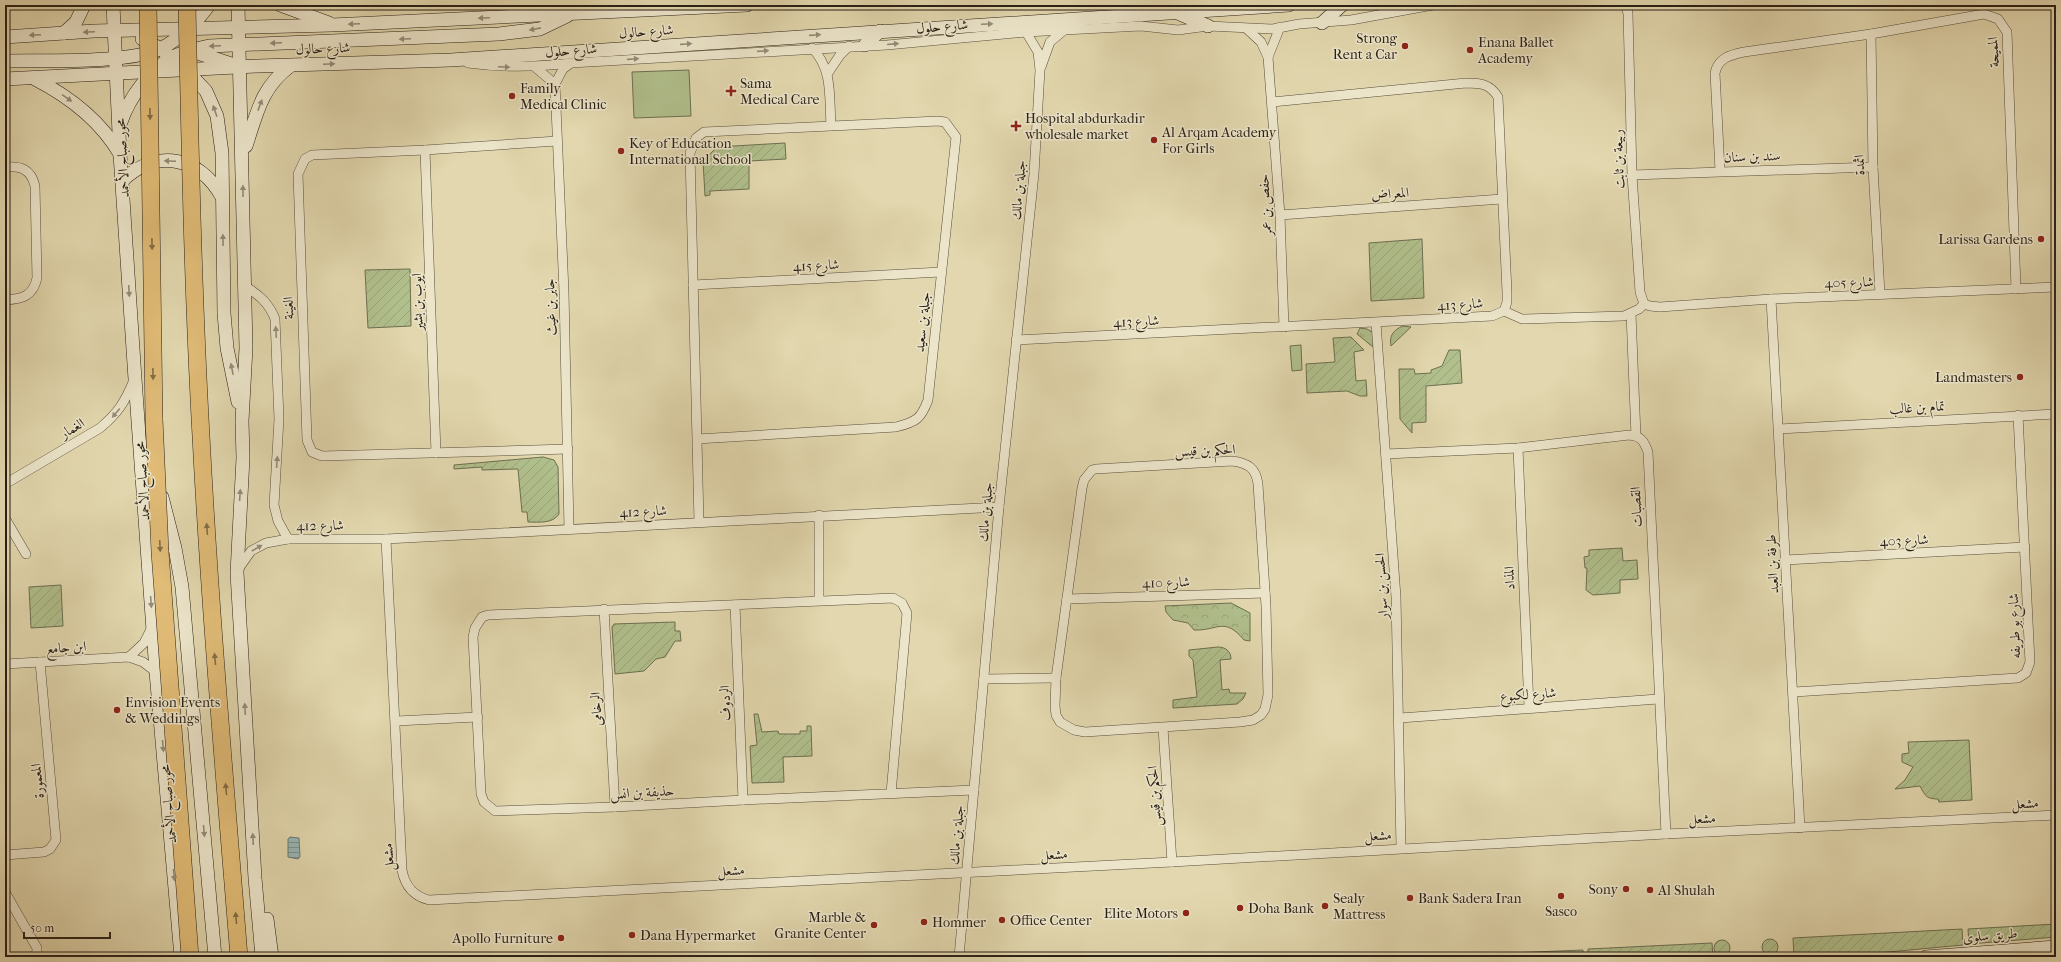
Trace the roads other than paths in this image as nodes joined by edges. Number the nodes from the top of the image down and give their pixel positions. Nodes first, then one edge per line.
1 (84, 5) edge
2 (113, 5) edge
3 (142, 5) edge
4 (148, 5) edge
5 (187, 5) edge
6 (209, 5) edge
7 (238, 5) edge
8 (280, 5) edge
9 (548, 5) edge
10 (737, 5) edge
11 (747, 5) edge
12 (1290, 5) edge
13 (1342, 5) edge
14 (1433, 5) edge
15 (1628, 8) edge
16 (1177, 12) junction
17 (570, 14) junction
18 (1322, 23) junction
19 (332, 25) junction
20 (1208, 26) junction
21 (1280, 27) junction
22 (239, 28) junction
23 (1247, 28) junction
24 (190, 29) junction
25 (156, 30) junction
26 (114, 31) junction
27 (880, 31) junction
28 (1063, 31) junction
29 (1026, 32) junction
30 (64, 33) junction
31 (1871, 34) junction
32 (5, 37) edge
33 (172, 42) junction
34 (240, 44) junction
35 (865, 45) junction
36 (850, 46) junction
37 (812, 48) junction
38 (161, 49) junction
39 (191, 50) junction
40 (116, 57) junction
41 (1268, 57) junction
42 (172, 58) junction
43 (451, 60) junction
44 (5, 61) edge
45 (571, 63) junction
46 (290, 66) junction
47 (240, 67) junction
48 (535, 67) junction
49 (186, 70) junction
50 (1040, 70) junction
51 (155, 72) junction
52 (828, 73) junction
53 (116, 74) junction
54 (34, 78) junction
55 (5, 79) edge
56 (555, 84) junction
57 (1272, 102) junction
58 (120, 124) junction
59 (831, 125) junction
60 (557, 141) junction
61 (425, 150) junction
62 (120, 154) junction
63 (242, 156) junction
64 (5, 167) edge
65 (1873, 167) junction
66 (1720, 171) junction
67 (1632, 175) junction
68 (123, 180) junction
69 (222, 197) junction
70 (1502, 198) junction
71 (1280, 215) junction
72 (941, 272) junction
73 (694, 285) junction
74 (245, 286) junction
75 (2056, 287) edge
76 (2016, 289) junction
77 (1880, 294) junction
78 (1771, 299) junction
79 (8, 300) edge
80 (1644, 304) junction
81 (1504, 311) junction
82 (1631, 314) junction
83 (1376, 323) junction
84 (1284, 327) junction
85 (1016, 340) junction
86 (135, 379) junction
87 (2056, 414) edge
88 (2018, 415) junction
89 (242, 421) junction
90 (1779, 429) junction
91 (139, 435) junction
92 (1636, 436) junction
93 (697, 439) junction
94 (1518, 448) junction
95 (568, 449) junction
96 (436, 453) junction
97 (1386, 454) junction
98 (5, 484) edge
99 (999, 507) junction
100 (819, 515) junction
101 (5, 518) edge
102 (699, 522) junction
103 (569, 529) junction
104 (386, 538) junction
105 (288, 539) junction
106 (2025, 547) junction
107 (26, 554) dead end
108 (1785, 560) junction
109 (237, 573) junction
110 (1265, 593) junction
111 (1067, 599) junction
112 (819, 600) junction
113 (735, 604) junction
114 (604, 609) junction
115 (153, 625) junction
116 (129, 657) junction
117 (40, 662) junction
118 (5, 664) edge
119 (156, 672) junction
120 (1056, 678) junction
121 (984, 679) junction
122 (1794, 692) junction
123 (1658, 699) junction
124 (1529, 707) junction
125 (478, 717) junction
126 (1400, 718) junction
127 (396, 721) junction
128 (1163, 728) junction
129 (974, 790) junction
130 (891, 793) junction
131 (743, 800) junction
132 (615, 807) junction
133 (2056, 815) edge
134 (1800, 828) junction
135 (1666, 834) junction
136 (1401, 848) junction
137 (5, 855) edge
138 (1172, 862) junction
139 (967, 872) junction
140 (255, 878) junction
141 (5, 892) edge
142 (2056, 947) edge
143 (33, 957) edge
144 (181, 957) edge
145 (190, 957) edge
146 (216, 957) edge
147 (239, 957) edge
148 (262, 957) edge
149 (272, 957) edge
150 (959, 957) edge
151 (1926, 957) edge

1 - 30 main road
2 - 26 main road, محور صباح الأحمد
3 - 25 main road
4 -> 145 highway, محور صباح الأحمد, bridge
147 -> 5 highway, bridge
6 - 24 main road
7 - 22 main road
8 - 19 main road
9 - 17 street
10 - 11 main road, شارع حالول
10 - 17 main road, شارع حالول
12 - 16 main road, شارع حالول
13 - 18 main road
14 - 18 street, شارع حلول
15 - 67 street, ربيعة بن ثابت
16 - 20 main road
27 -> 16 main road, شارع حالول
17 -> 19 main road, شارع حالول
17 -> 34 main road
18 - 21 street, شارع حلول
19 - 22 main road, شارع حالول
20 - 23 street, شارع حلول
20 - 28 street, شارع حلول
21 - 23 street, شارع حلول
21 - 41 street, حفص بن عمر
22 - 24 main road, شارع حالول
22 - 34 main road
23 - 41 street, حفص بن عمر
24 - 25 main road, شارع حالول
24 - 33 main road
25 - 26 main road, شارع حالول
25 - 33 main road
26 -> 30 main road, شارع حالول
26 - 38 main road
26 - 40 main road, محور صباح الأحمد
27 - 35 main road
43 -> 27 main road, شارع حالول
28 - 29 street, شارع حلول
28 - 50 street, جبلة بن مالك
35 -> 29 street, شارع حلول
29 - 50 street, جبلة بن مالك
30 -> 32 main road, شارع حالول
31 - 65 street, اثمدة
31 - 66 street, المميحة
31 - 76 street, المميحة
33 - 38 main road
33 - 39 main road
34 -> 39 main road
34 - 47 main road
35 - 36 street, شارع حلول
36 - 37 street, شارع حلول
36 - 52 street
45 -> 37 street, شارع حلول
37 - 52 street
38 - 40 main road
38 - 42 main road
39 - 42 main road
39 - 47 main road
40 - 44 main road
40 - 53 main road, محور صباح الأحمد
41 - 57 street, حفص بن عمر
42 - 49 main road
42 - 51 main road
46 -> 43 main road, شارع حالول
43 -> 48 street, شارع حلول
45 - 48 street, شارع حلول
45 - 56 street
46 - 47 main road, شارع حالول
63 -> 46 main road
47 - 49 main road, شارع حالول
47 - 63 main road
48 - 56 street
49 - 51 main road, شارع حالول
69 -> 49 main road
50 - 85 street, جبلة بن مالك
51 - 53 main road, شارع حالول
51 - 58 main road
52 - 59 street
53 - 54 main road, شارع حالول
53 - 58 main road, محور صباح الأحمد
54 - 55 main road, شارع حالول
54 -> 62 main road
56 - 60 street, جابر بن غيث
57 - 70 street, شارع 413
57 - 71 street, حفص بن عمر
58 - 62 main road, محور صباح الأحمد
59 - 72 street, جبلة بن سعيد
59 - 73 street, جبلة بن سعيد
60 - 61 street, الغينة
60 - 95 street, جابر بن غيث
61 - 96 street, ايوب بن بشير
61 - 96 street, الغينة
62 - 68 main road, محور صباح الأحمد
74 -> 63 main road
64 - 79 street
65 - 66 street, سند بن سنان
65 - 77 street, اثمدة
66 - 67 street, سند بن سنان
67 - 80 street, ربيعة بن ثابت
69 -> 68 main road
68 -> 86 main road, محور صباح الأحمد
89 -> 69 main road
70 - 71 street, المعراض
70 - 81 street, شارع 413
71 - 84 street, حفص بن عمر
72 - 73 street, شارع 415
72 - 93 street, جبلة بن سعيد
73 - 93 street, جبلة بن سعيد
74 - 89 main road
105 -> 74 street, شارع 412
75 - 76 street, شارع 405
76 - 77 street, شارع 405
77 - 78 street, شارع 405
78 - 80 street, شارع 405
78 - 90 street, طرفة بن العبد
80 - 82 street
81 - 82 street
81 - 83 street, شارع 413
82 - 92 street
83 - 84 street, شارع 413
83 - 97 street, الحسن بن سوار
84 - 85 street, شارع 413
85 - 99 street, جبلة بن مالك
86 - 91 main road, محور صباح الأحمد
86 -> 98 street, الغمار
87 - 88 street, تمام بن غالب
88 - 90 street, تمام بن غالب
88 - 106 street, شارع بو طريفه
109 -> 89 main road
90 - 108 street, طرفة بن العبد
91 -> 115 main road, محور صباح الأحمد
91 -> 146 main road
92 - 94 street
92 - 123 street, القصبات
93 - 102 street, جبلة بن سعيد
94 - 97 street
94 - 124 street, المذاد
95 - 96 street, الغينة
95 - 103 street, جابر بن غيث
97 - 126 street, الحسن بن سوار
99 - 100 street, شارع 412
99 - 121 street, جبلة بن مالك
100 - 102 street, شارع 412
100 - 112 street
101 - 107 street
102 - 103 street, شارع 412
103 - 104 street, شارع 412
104 - 105 street, شارع 412
104 - 127 street, مشعل
109 -> 105 street, شارع 412
106 - 108 street, شارع 403
106 - 122 street, شارع بو طريفه
108 - 122 street, طرفة بن العبد
140 -> 109 main road
110 - 111 street, شارع 410
110 - 111 street, الحكم بن قيس
110 - 128 street, الحكم بن قيس
111 - 120 street, الحكم بن قيس
112 - 113 street, حذيفة بن انس
112 - 130 street, حذيفة بن انس
113 - 114 street, حذيفة بن انس
113 - 131 street, الردوف
114 - 125 street, حذيفة بن انس
114 - 132 street, الرخامى
115 - 116 street
115 - 119 main road, محور صباح الأحمد
116 - 117 street, ابن جامع
116 - 119 street, ابن جامع
117 - 118 street, ابن جامع
117 - 137 street, المعمورة
119 -> 144 main road, محور صباح الأحمد
120 - 121 street
120 - 128 street, الحكم بن قيس
121 - 129 street, جبلة بن مالك
122 - 134 street, طرفة بن العبد
123 - 124 street, شارع لكبوع
123 - 135 street, القصبات
124 - 126 street, شارع لكبوع
125 - 127 street
125 - 132 street, حذيفة بن انس
126 - 136 street, الحسن بن سوار
127 - 139 street, مشعل
128 - 138 street, الحكم بن قيس
129 - 130 street, حذيفة بن انس
129 - 139 street, جبلة بن مالك
130 - 131 street, حذيفة بن انس
131 - 132 street, حذيفة بن انس
133 - 134 street, مشعل
134 - 135 street, مشعل
135 - 136 street, مشعل
136 - 138 street, مشعل
138 - 139 street, مشعل
139 - 150 street, جبلة بن مالك
140 - 148 main road
140 - 149 main road
141 - 143 street
142 - 151 main road, طريق سلوى

